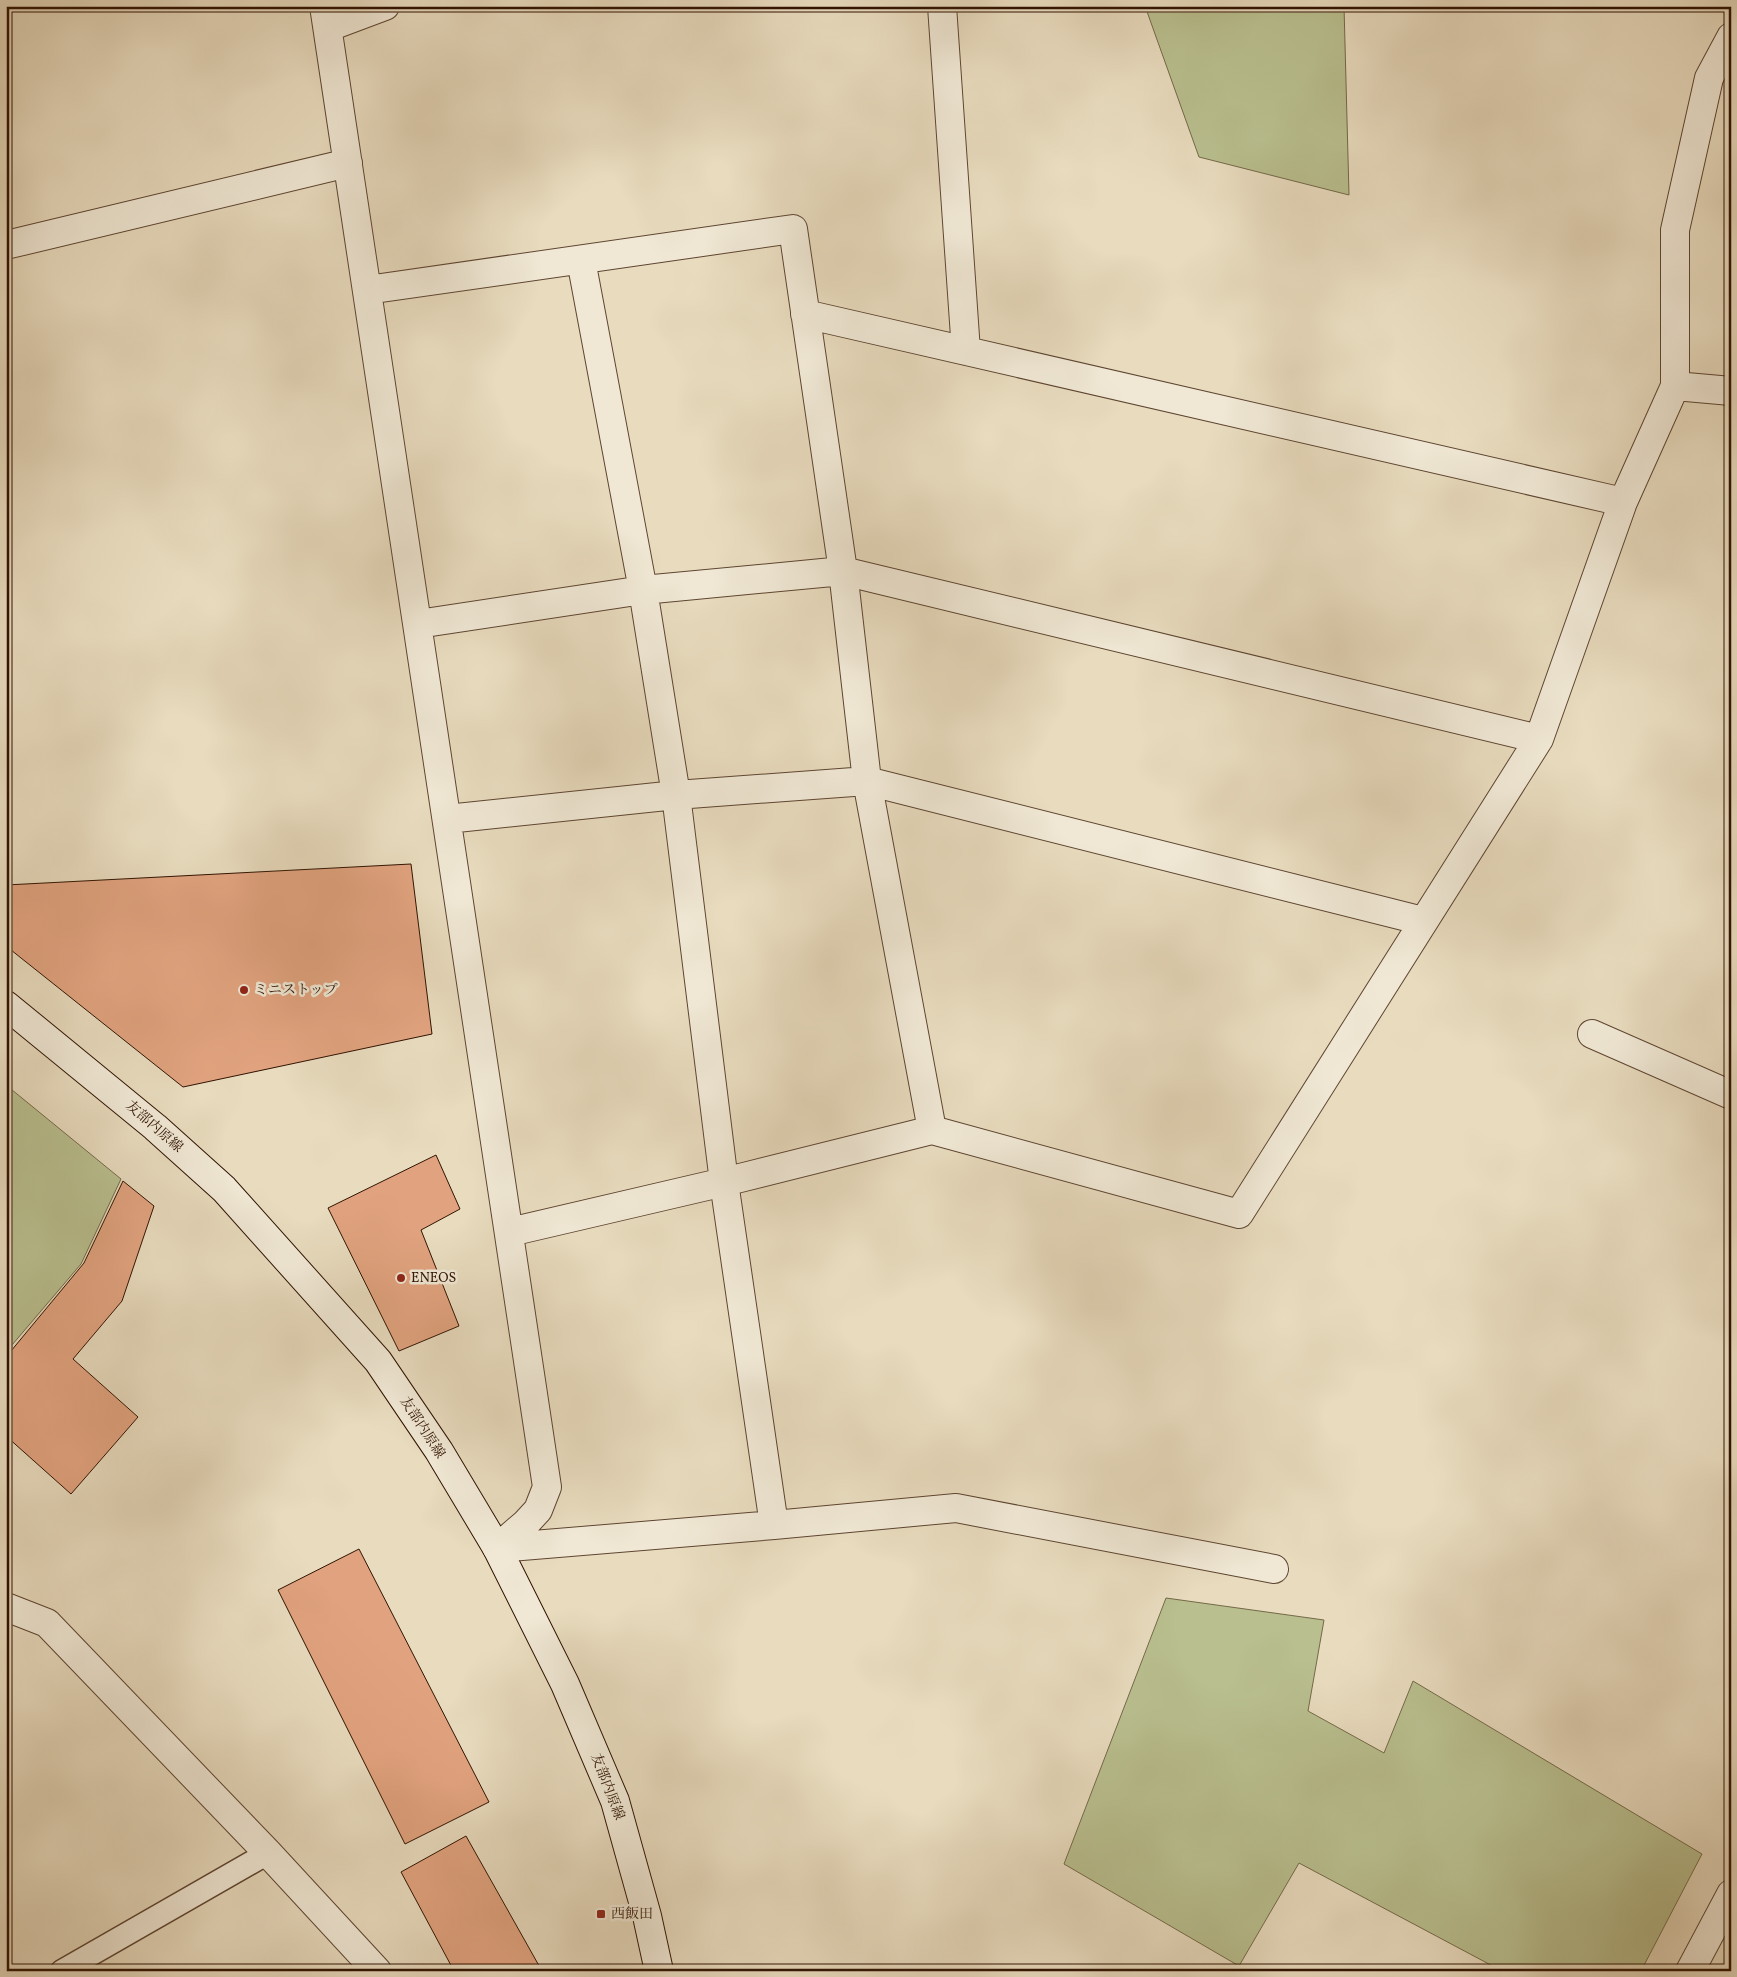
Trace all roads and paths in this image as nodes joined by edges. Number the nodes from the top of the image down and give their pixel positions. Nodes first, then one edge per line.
1 (385, 6) edge
2 (942, 6) edge
3 (326, 17) edge
4 (1731, 37) edge
5 (348, 163) junction
6 (6, 245) edge
7 (581, 260) junction
8 (367, 290) junction
9 (805, 314) junction
10 (966, 351) junction
11 (1675, 386) junction
12 (1731, 391) edge
13 (1623, 502) junction
14 (843, 571) junction
15 (643, 590) junction
16 (418, 624) junction
17 (1539, 738) junction
18 (867, 781) junction
19 (676, 795) junction
20 (447, 819) junction
21 (1423, 921) junction
22 (6, 1005) edge
23 (1592, 1034) dead end
24 (1731, 1095) edge
25 (932, 1130) junction
26 (724, 1182) junction
27 (510, 1232) junction
28 (774, 1526) junction
29 (497, 1548) junction
30 (1274, 1569) dead end
31 (6, 1607) edge
32 (268, 1853) junction
33 (1731, 1894) edge
34 (62, 1971) edge
35 (377, 1971) edge
36 (659, 1971) edge
37 (1690, 1971) edge

1 - 3 street
2 - 10 street
3 - 5 street
4 - 11 street
5 - 6 street
5 - 8 street
7 - 8 street
7 - 9 street
7 - 15 street
8 - 16 street
9 - 10 street
9 - 14 street
10 - 13 street
11 - 12 street
11 - 13 street
13 - 17 street
14 - 15 street
14 - 17 street
14 - 18 street
15 - 16 street
15 - 19 street
16 - 20 street
17 - 21 street
18 - 19 street
18 - 21 street
18 - 25 street
19 - 20 street
19 - 26 street
20 - 27 street
21 - 25 street
22 - 29 street, 友部内原線
23 - 24 street
25 - 26 street
26 - 27 street
26 - 28 street
27 - 29 street
28 - 29 street
28 - 30 street
29 - 36 street, 友部内原線
31 - 32 street
32 - 34 lane
32 - 35 street
33 - 37 street

